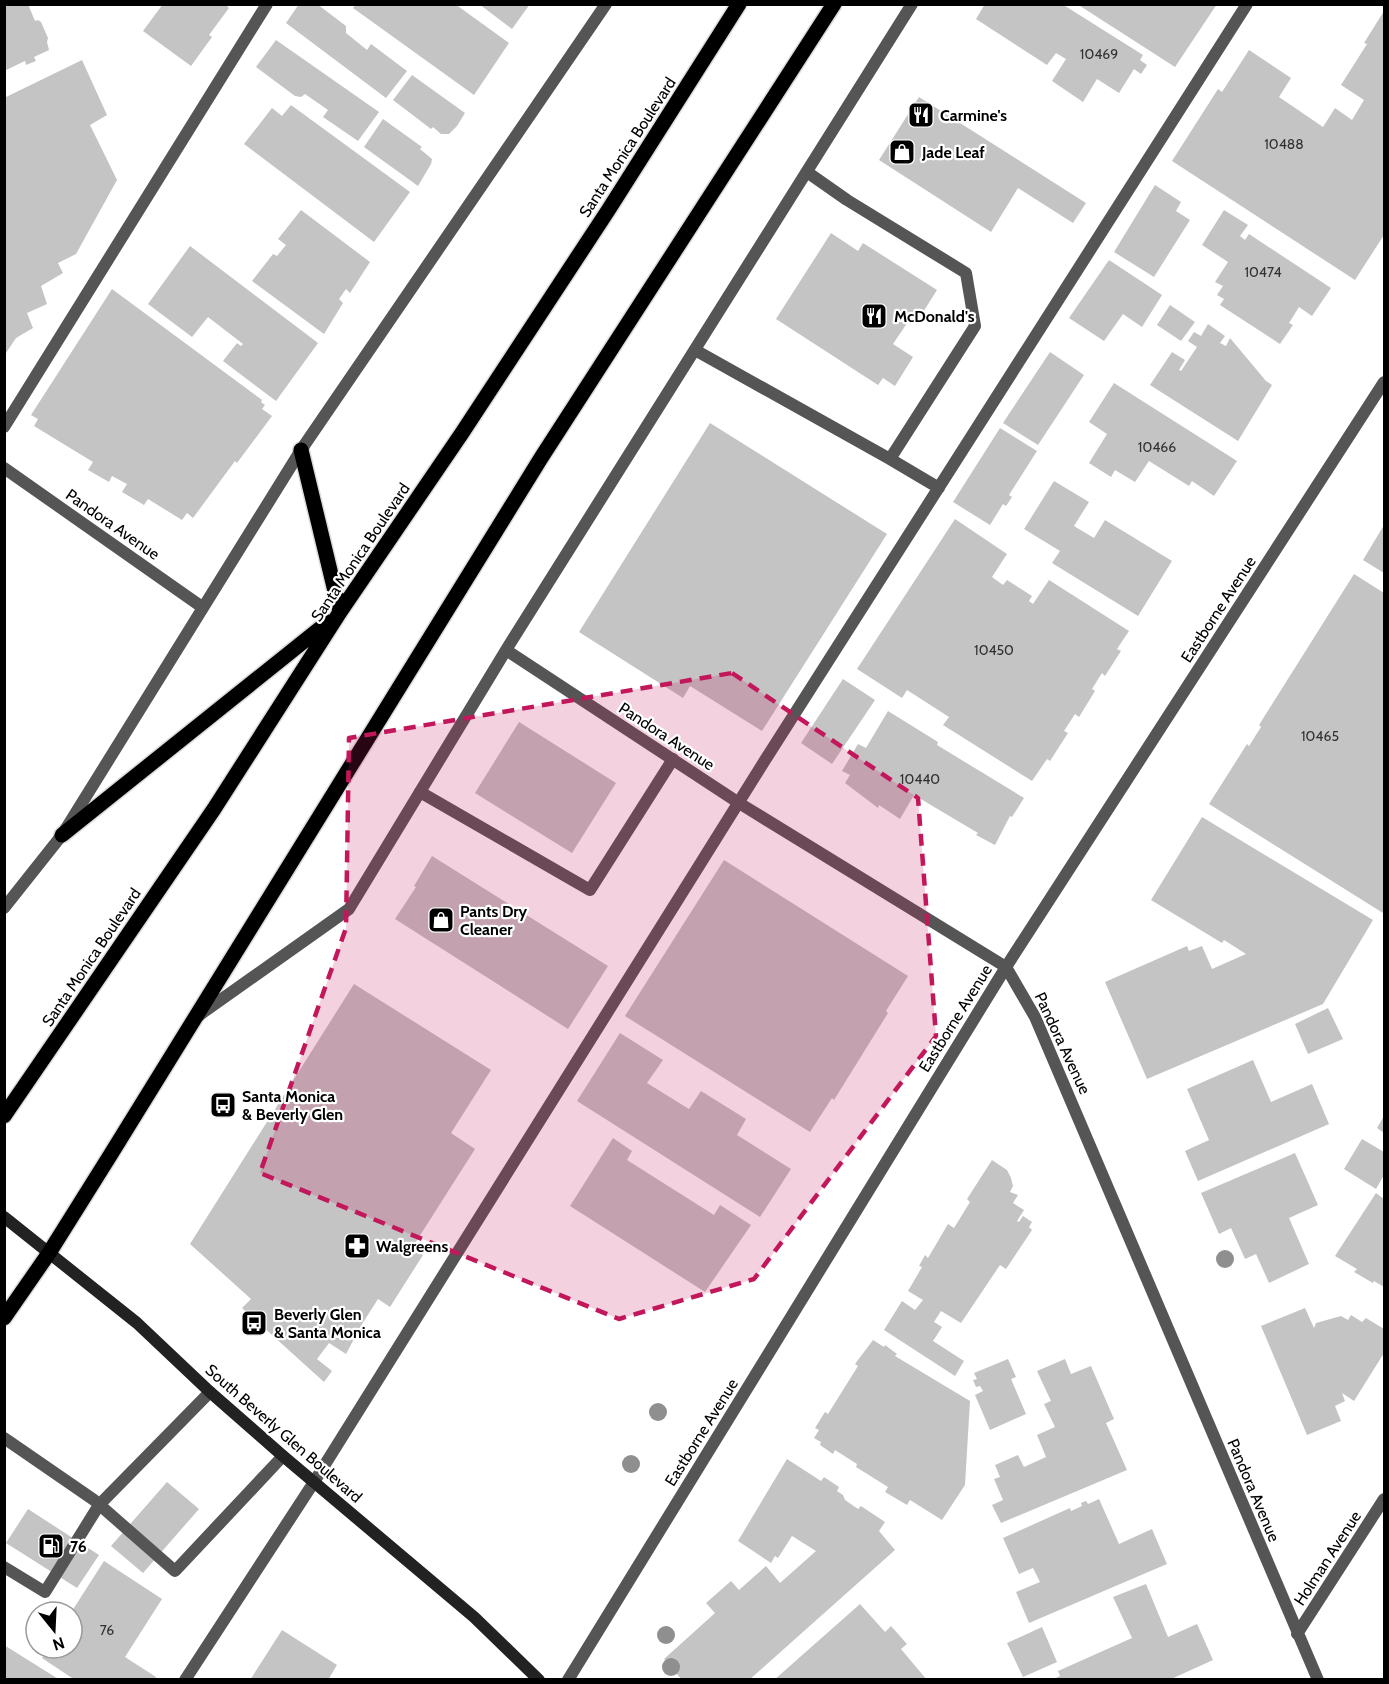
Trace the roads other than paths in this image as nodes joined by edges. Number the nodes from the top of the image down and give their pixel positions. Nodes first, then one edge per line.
1 (267, 4) edge
2 (606, 4) edge
3 (739, 4) edge
4 (834, 4) edge
5 (912, 4) edge
6 (1247, 4) edge
7 (807, 172) junction
8 (695, 350) junction
9 (1384, 382) edge
10 (4, 427) edge
11 (301, 450) junction
12 (890, 459) junction
13 (4, 468) edge
14 (939, 488) junction
15 (202, 607) junction
16 (340, 612) junction
17 (506, 650) junction
18 (673, 759) junction
19 (420, 792) junction
20 (739, 803) junction
21 (62, 835) junction
22 (4, 908) edge
23 (1006, 967) junction
24 (195, 1018) junction
25 (4, 1116) edge
26 (4, 1217) edge
27 (49, 1253) junction
28 (4, 1318) edge
29 (210, 1392) junction
30 (4, 1438) edge
31 (283, 1456) junction
32 (314, 1482) junction
33 (1384, 1499) edge
34 (99, 1505) junction
35 (4, 1567) edge
36 (1297, 1634) junction
37 (185, 1680) edge
38 (538, 1680) edge
39 (568, 1680) edge
40 (1318, 1680) edge

1 - 10 street
2 - 11 street
3 - 16 main road, Santa Monica Boulevard
4 - 24 main road
5 - 7 street
6 - 14 street
7 - 8 street
7 - 12 street
8 - 12 street
8 - 17 street
9 - 23 street, Eastborne Avenue
11 - 15 street
11 - 16 main road
12 - 14 street
13 - 15 street, Pandora Avenue
14 - 20 street
15 - 21 street
16 - 21 main road
16 - 25 main road, Santa Monica Boulevard
17 - 18 street, Pandora Avenue
17 - 19 street
18 - 19 street
18 - 20 street, Pandora Avenue
19 - 24 street
20 - 23 street, Pandora Avenue
20 - 32 street
21 - 22 street
23 - 36 street, Pandora Avenue
23 - 39 street, Eastborne Avenue
24 - 27 main road
26 - 27 main road, South Beverly Glen Boulevard
27 - 28 main road
27 - 29 main road, South Beverly Glen Boulevard
29 - 31 main road, South Beverly Glen Boulevard
29 - 34 street
30 - 34 street
31 - 32 main road, South Beverly Glen Boulevard
31 - 34 street
32 - 37 street
32 - 38 main road, South Beverly Glen Boulevard
33 - 36 street, Holman Avenue
34 - 35 street
36 - 40 street, Pandora Avenue

